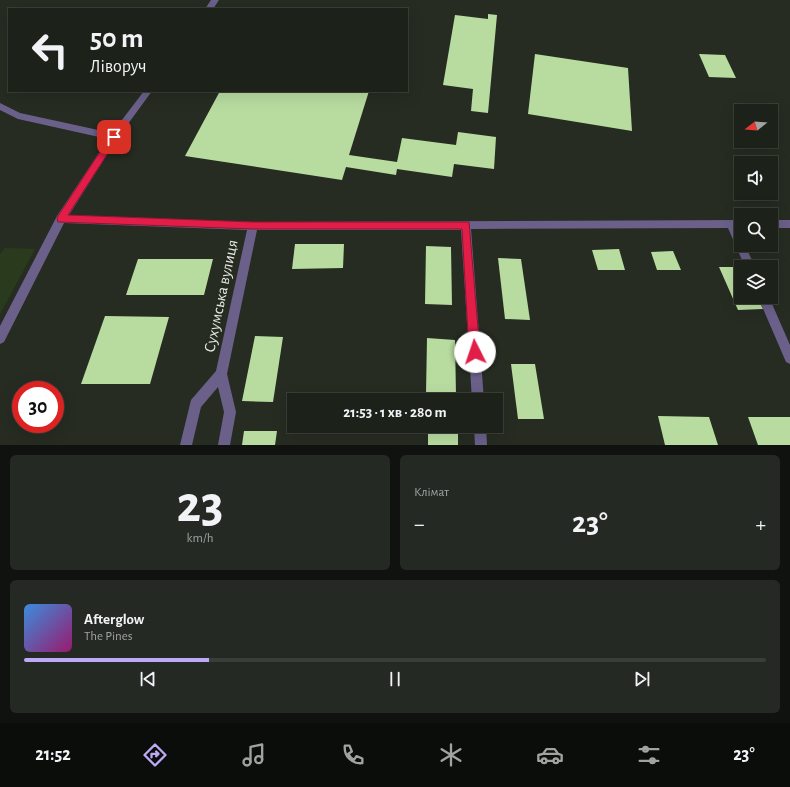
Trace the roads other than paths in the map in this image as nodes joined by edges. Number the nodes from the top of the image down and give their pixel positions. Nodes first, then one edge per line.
1 (215, 0) edge
2 (209, 8) edge
3 (147, 92) edge
4 (0, 106) edge
5 (114, 137) junction
6 (61, 219) junction
7 (734, 224) edge
8 (778, 224) edge
9 (790, 224) edge
10 (466, 225) junction
11 (253, 226) junction
12 (766, 304) edge
13 (0, 338) edge
14 (790, 358) edge
15 (222, 374) junction
16 (478, 393) edge
17 (480, 433) edge
18 (186, 445) edge
19 (224, 445) edge
20 (481, 445) edge

1 - 2 street
3 - 5 street
4 - 5 street
5 - 6 street
6 - 11 street
6 - 13 street
7 - 10 street
8 - 9 street
10 - 11 street
10 - 16 street
11 - 15 street, Сухумська вулиця
12 - 14 street
15 - 18 street, Сухумська вулиця
15 - 19 street, Сухумська вулиця
17 - 20 street

